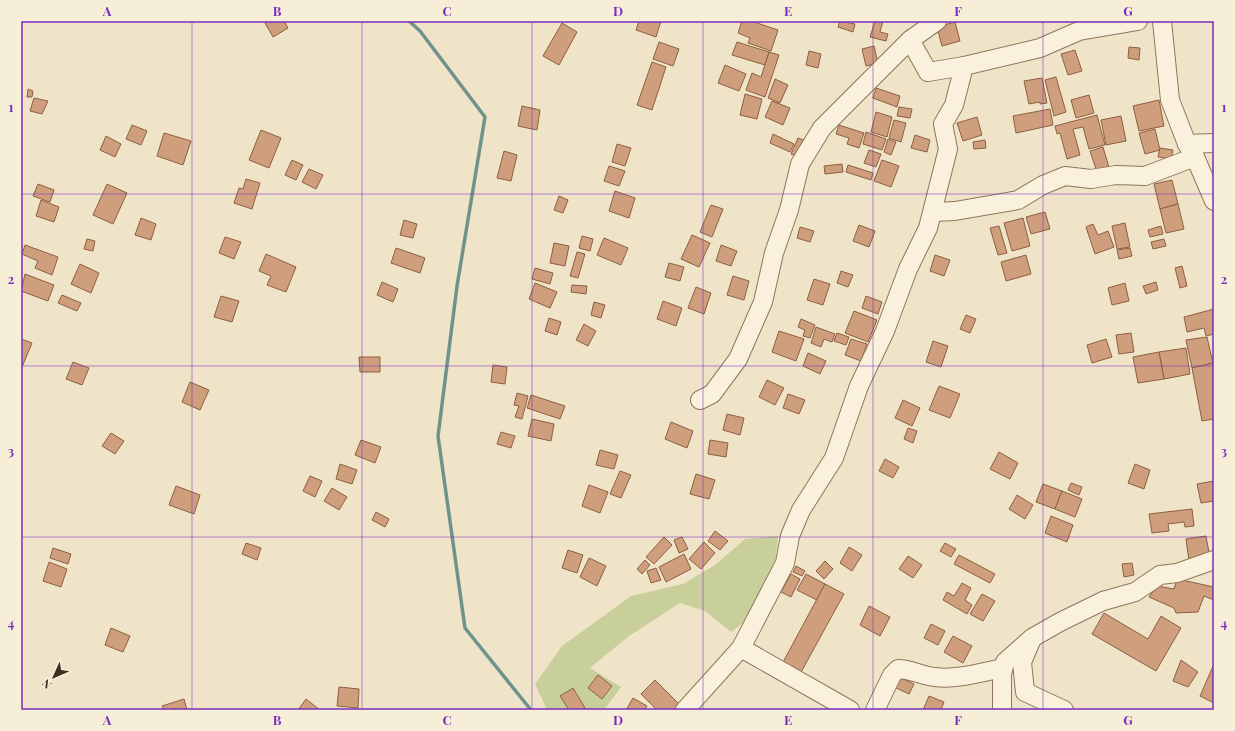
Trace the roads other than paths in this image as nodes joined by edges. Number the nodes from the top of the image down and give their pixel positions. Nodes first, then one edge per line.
1 (937, 21) edge
2 (1138, 21) edge
3 (1162, 21) edge
4 (910, 40) junction
5 (964, 66) junction
6 (1214, 143) edge
7 (1191, 150) junction
8 (1214, 201) edge
9 (933, 212) junction
10 (700, 400) dead end
11 (1214, 560) edge
12 (1032, 638) junction
13 (741, 648) junction
14 (1003, 668) junction
15 (685, 710) edge
16 (850, 710) edge
17 (875, 710) edge
18 (1002, 710) edge
19 (1064, 710) edge

1 - 4 street
2 - 5 street
3 - 7 street
4 - 5 street
4 - 10 street
5 - 9 street
6 - 7 street
7 - 8 street
7 - 9 street
9 - 13 street
11 - 12 street
12 - 14 street
12 - 19 street
13 - 15 street
13 - 16 street
14 - 17 street
14 - 18 street

